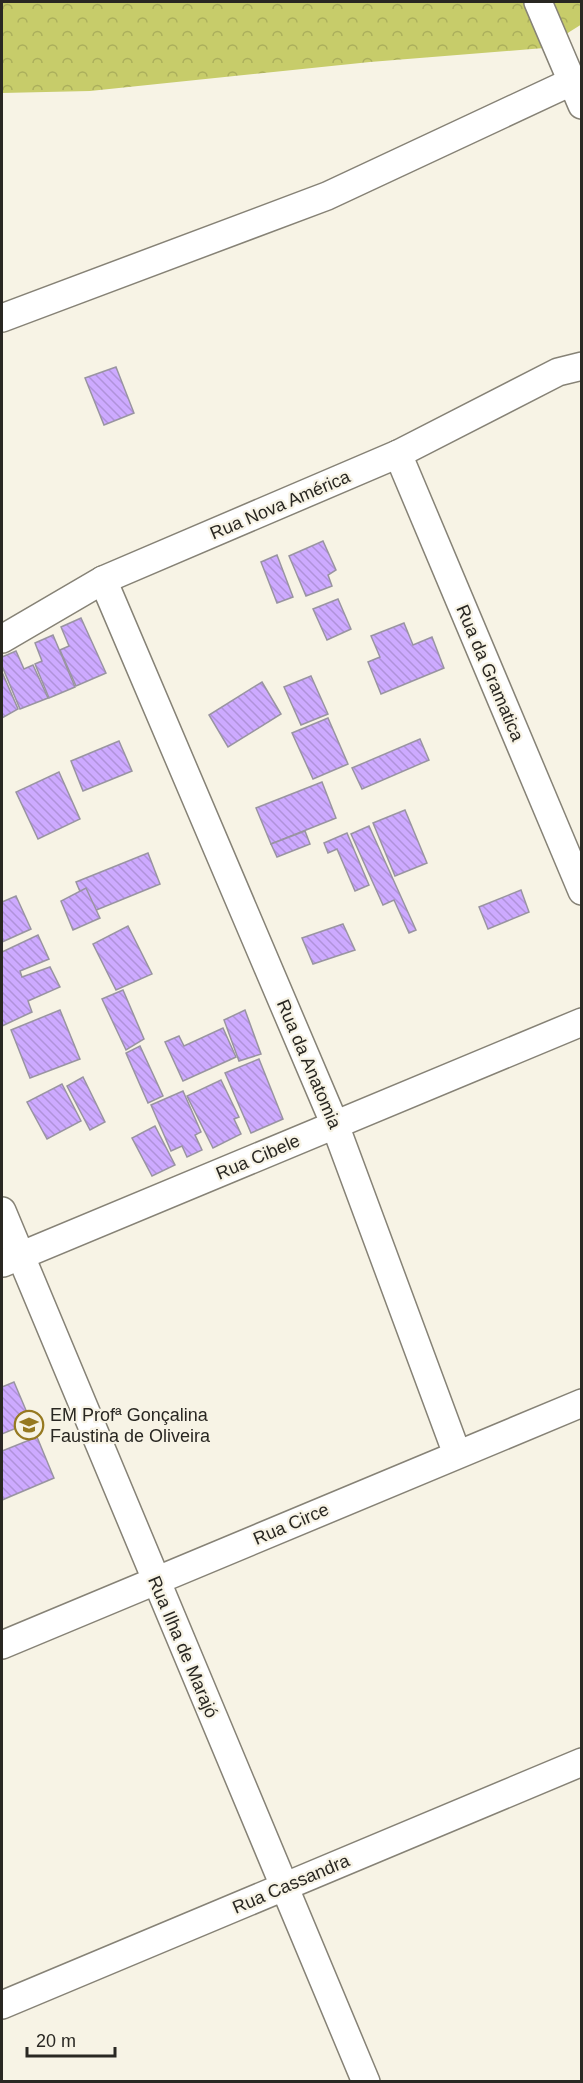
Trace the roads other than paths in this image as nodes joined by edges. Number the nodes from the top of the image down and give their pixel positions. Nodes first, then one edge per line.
1 (538, 2) edge
2 (577, 94) edge
3 (2, 318) edge
4 (582, 353) edge
5 (570, 369) edge
6 (398, 454) junction
7 (103, 580) junction
8 (2, 639) edge
9 (582, 891) edge
10 (582, 1022) edge
11 (335, 1125) junction
12 (2, 1211) edge
13 (10, 1260) edge
14 (582, 1403) edge
15 (457, 1454) junction
16 (156, 1581) junction
17 (2, 1646) edge
18 (582, 1762) edge
19 (284, 1887) junction
20 (2, 2005) edge
21 (366, 2082) edge

1 - 2 street
2 - 3 street
4 - 5 street, Rua Nova América
5 - 6 street, Rua Nova América
6 - 7 street, Rua Nova América
6 - 9 street, Rua da Gramatica
7 - 8 street, Rua Nova América
7 - 11 street, Rua da Anatomia
10 - 11 street, Rua Cibele
11 - 13 street, Rua Cibele
11 - 15 street, Rua da Anatomia
12 - 13 street, Rua Ilha de Marajó
13 - 16 street, Rua Ilha de Marajó
14 - 15 street, Rua Circe
15 - 16 street, Rua Circe
16 - 17 street, Rua Circe
16 - 19 street, Rua Ilha de Marajó
18 - 19 street, Rua Cassandra
19 - 20 street, Rua Cassandra
19 - 21 street, Rua Ilha de Marajó

